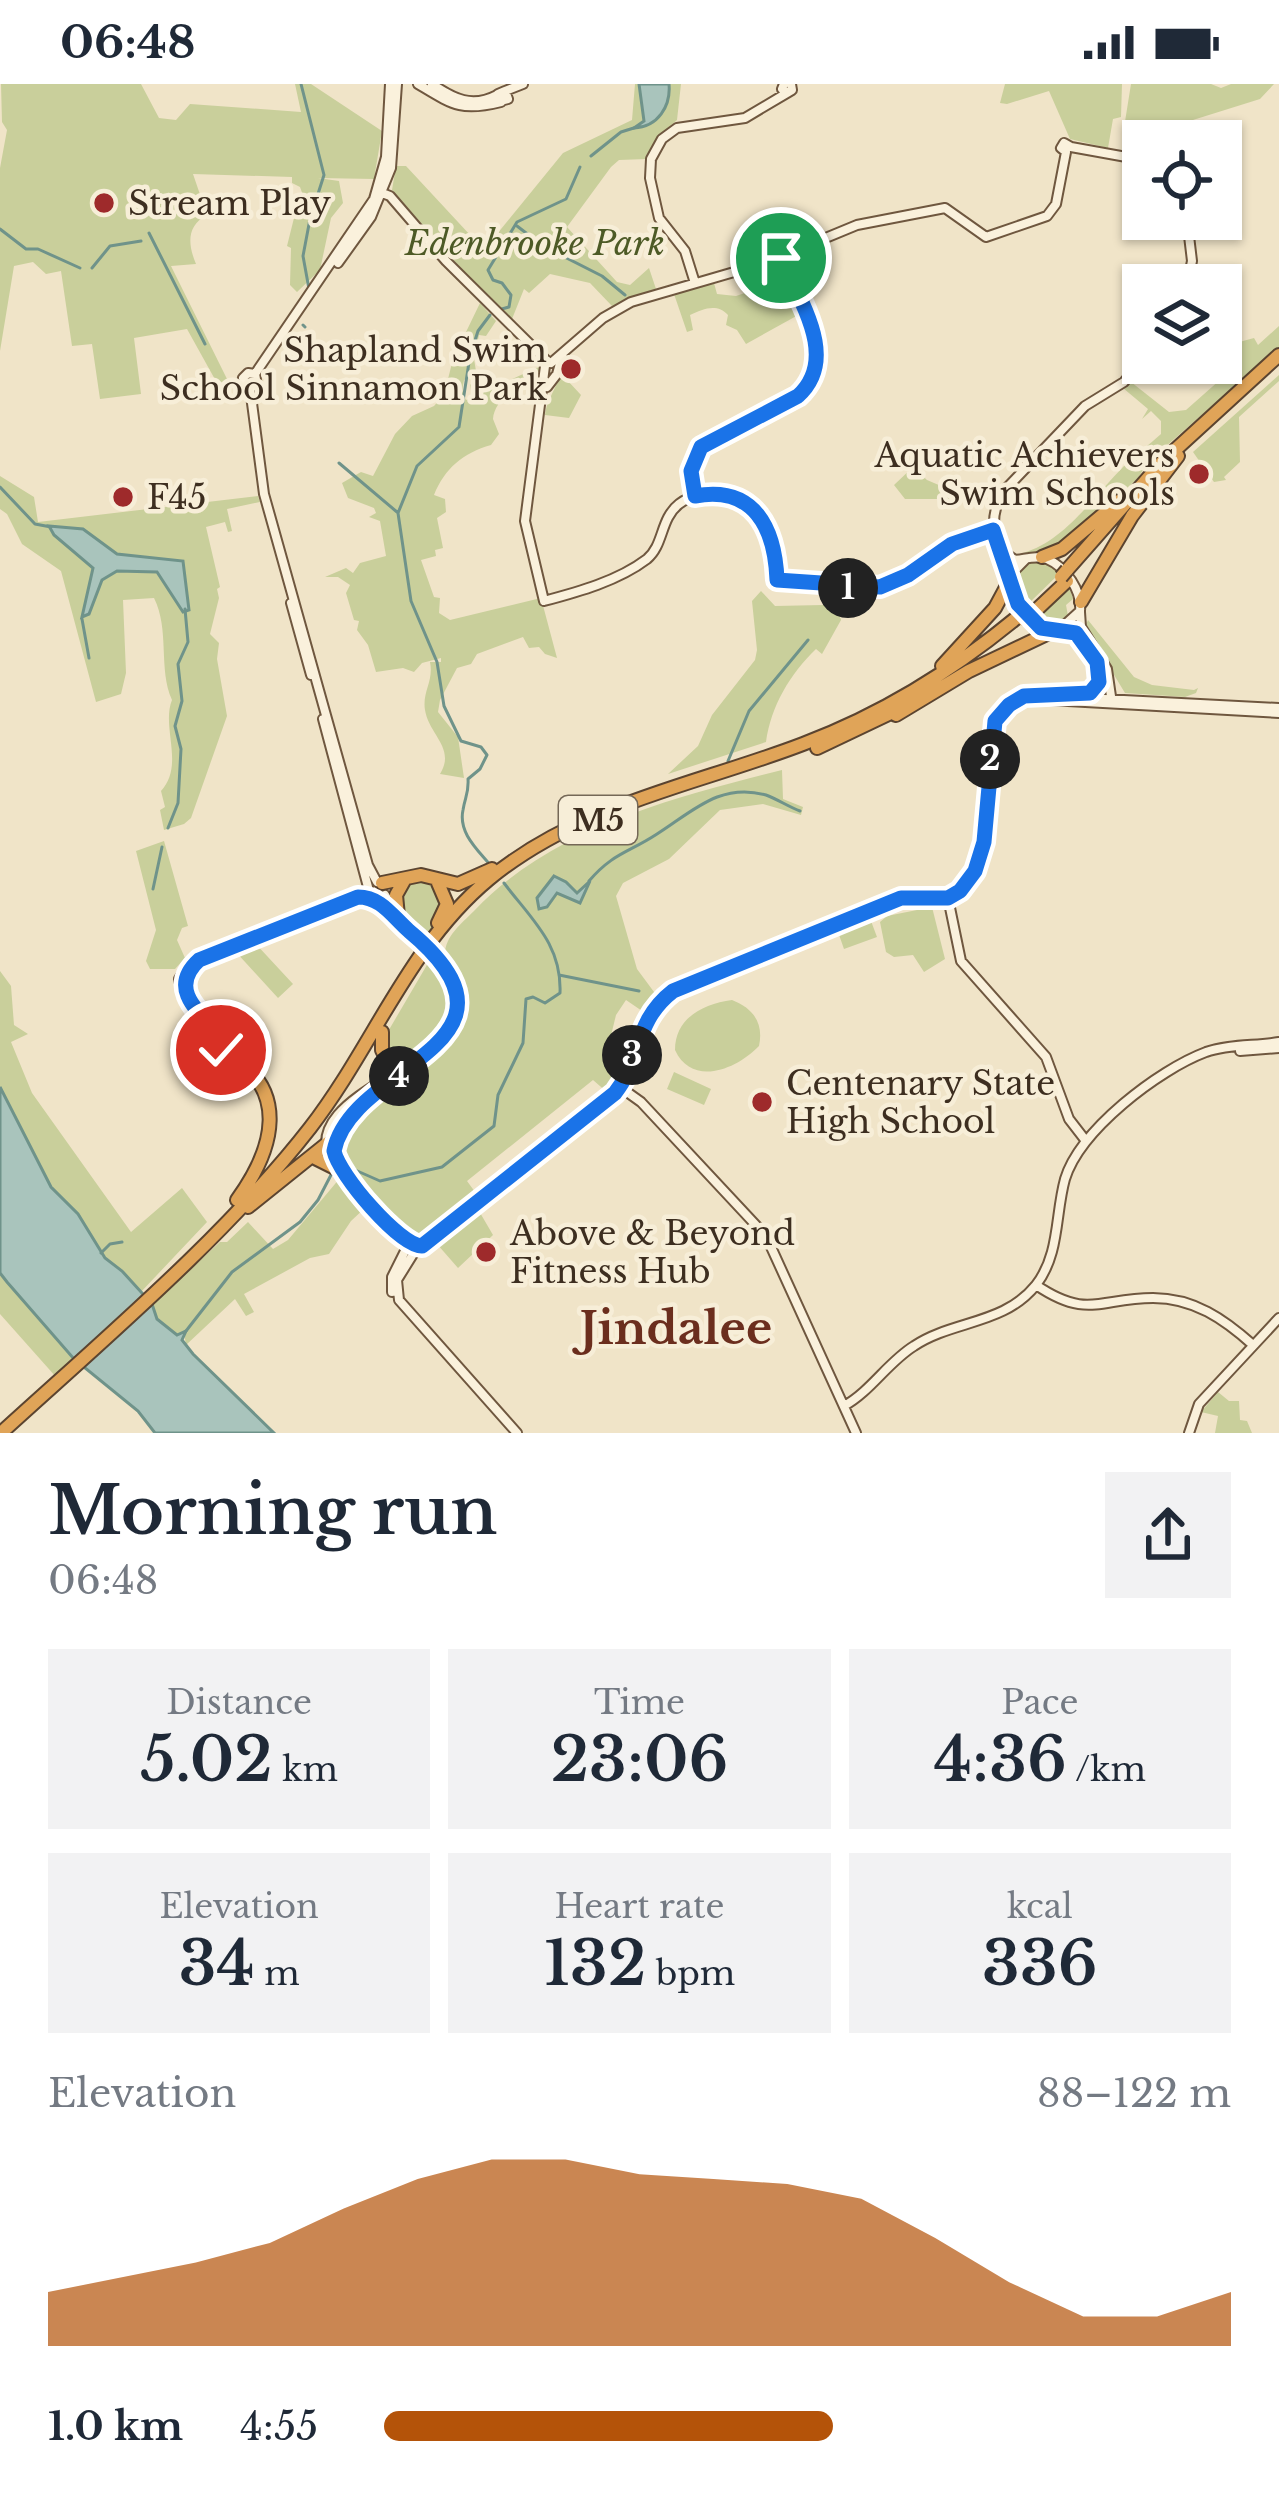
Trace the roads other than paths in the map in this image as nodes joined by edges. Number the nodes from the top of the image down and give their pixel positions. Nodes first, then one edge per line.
1 (393, 84) edge
2 (418, 84) edge
3 (432, 84) edge
4 (521, 85) edge
5 (787, 88) edge
6 (503, 96) junction
7 (1122, 157) edge
8 (381, 189) junction
9 (781, 258) junction
10 (695, 283) junction
11 (1279, 359) edge
12 (550, 369) junction
13 (1122, 383) edge
14 (1190, 437) junction
15 (1178, 456) junction
16 (695, 496) junction
17 (994, 532) junction
18 (1042, 557) junction
19 (1025, 560) junction
20 (1067, 576) junction
21 (1009, 581) junction
22 (1080, 606) junction
23 (1025, 615) junction
24 (1056, 631) junction
25 (1097, 662) junction
26 (1106, 669) junction
27 (1202, 692) dead end
28 (904, 697) junction
29 (1082, 697) junction
30 (1279, 698) edge
31 (1127, 700) junction
32 (1109, 701) junction
33 (1180, 703) junction
34 (1276, 711) edge
35 (884, 718) junction
36 (544, 840) junction
37 (433, 878) junction
38 (404, 880) junction
39 (375, 889) junction
40 (948, 898) junction
41 (398, 916) junction
42 (414, 936) junction
43 (418, 957) junction
44 (179, 976) junction
45 (382, 1032) junction
46 (223, 1045) joint
47 (1279, 1045) edge
48 (413, 1063) joint
49 (390, 1072) junction
50 (620, 1087) junction
51 (339, 1134) junction
52 (1086, 1141) junction
53 (319, 1153) junction
54 (341, 1173) junction
55 (248, 1207) junction
56 (212, 1234) junction
57 (411, 1249) junction
58 (393, 1278) junction
59 (162, 1285) junction
60 (1036, 1285) junction
61 (1279, 1318) edge
62 (1253, 1345) junction
63 (844, 1406) junction
64 (4, 1433) edge
65 (517, 1433) edge
66 (856, 1433) edge
67 (1189, 1433) edge

1 - 8 street
2 - 6 street
3 - 6 street
4 - 6 street
5 - 10 street
7 - 9 street
8 - 12 street
8 - 39 street
9 - 10 street
9 - 16 street
10 - 12 street
11 - 14 highway, M5
11 - 15 highway, M5
12 - 16 street
13 - 17 street
14 - 18 highway
14 - 20 highway, M5
15 - 20 highway, M5
15 - 22 highway
16 - 17 street
17 - 19 street
17 - 21 street
18 - 19 street
18 - 22 street
19 - 21 street
20 - 23 highway, M5
21 - 24 street
21 - 28 highway
22 - 24 street
22 - 26 street
23 - 28 highway, M5
23 - 35 highway, M5
24 - 25 street
24 - 35 highway
25 - 29 street
25 - 32 street
26 - 31 street
26 - 32 street
27 - 33 street
28 - 36 highway, M5
29 - 32 street
29 - 40 street
30 - 34 street
31 - 32 street
31 - 33 street
32 - 34 street
32 - 40 street
33 - 34 street
35 - 45 highway, M5
36 - 37 highway
36 - 43 highway, M5
37 - 38 highway
37 - 43 highway
38 - 39 highway
38 - 41 highway
39 - 41 street
39 - 42 street
39 - 44 street
39 - 44 street
40 - 50 street
40 - 52 street
41 - 42 street
42 - 48 street, bridge
43 - 56 highway, M5
44 - 46 street
45 - 49 highway
45 - 55 highway, M5
46 - 56 highway
47 - 52 street
48 - 49 highway
49 - 51 street
49 - 53 street
50 - 57 street
50 - 63 street
51 - 53 highway
51 - 54 street
52 - 60 street
53 - 54 highway
53 - 55 highway
54 - 57 street
55 - 59 highway, M5
56 - 59 highway, M5
57 - 58 street
57 - 58 street
58 - 65 street
59 - 64 highway, M5
60 - 62 street
60 - 63 street
61 - 62 street
62 - 67 street
63 - 66 street

